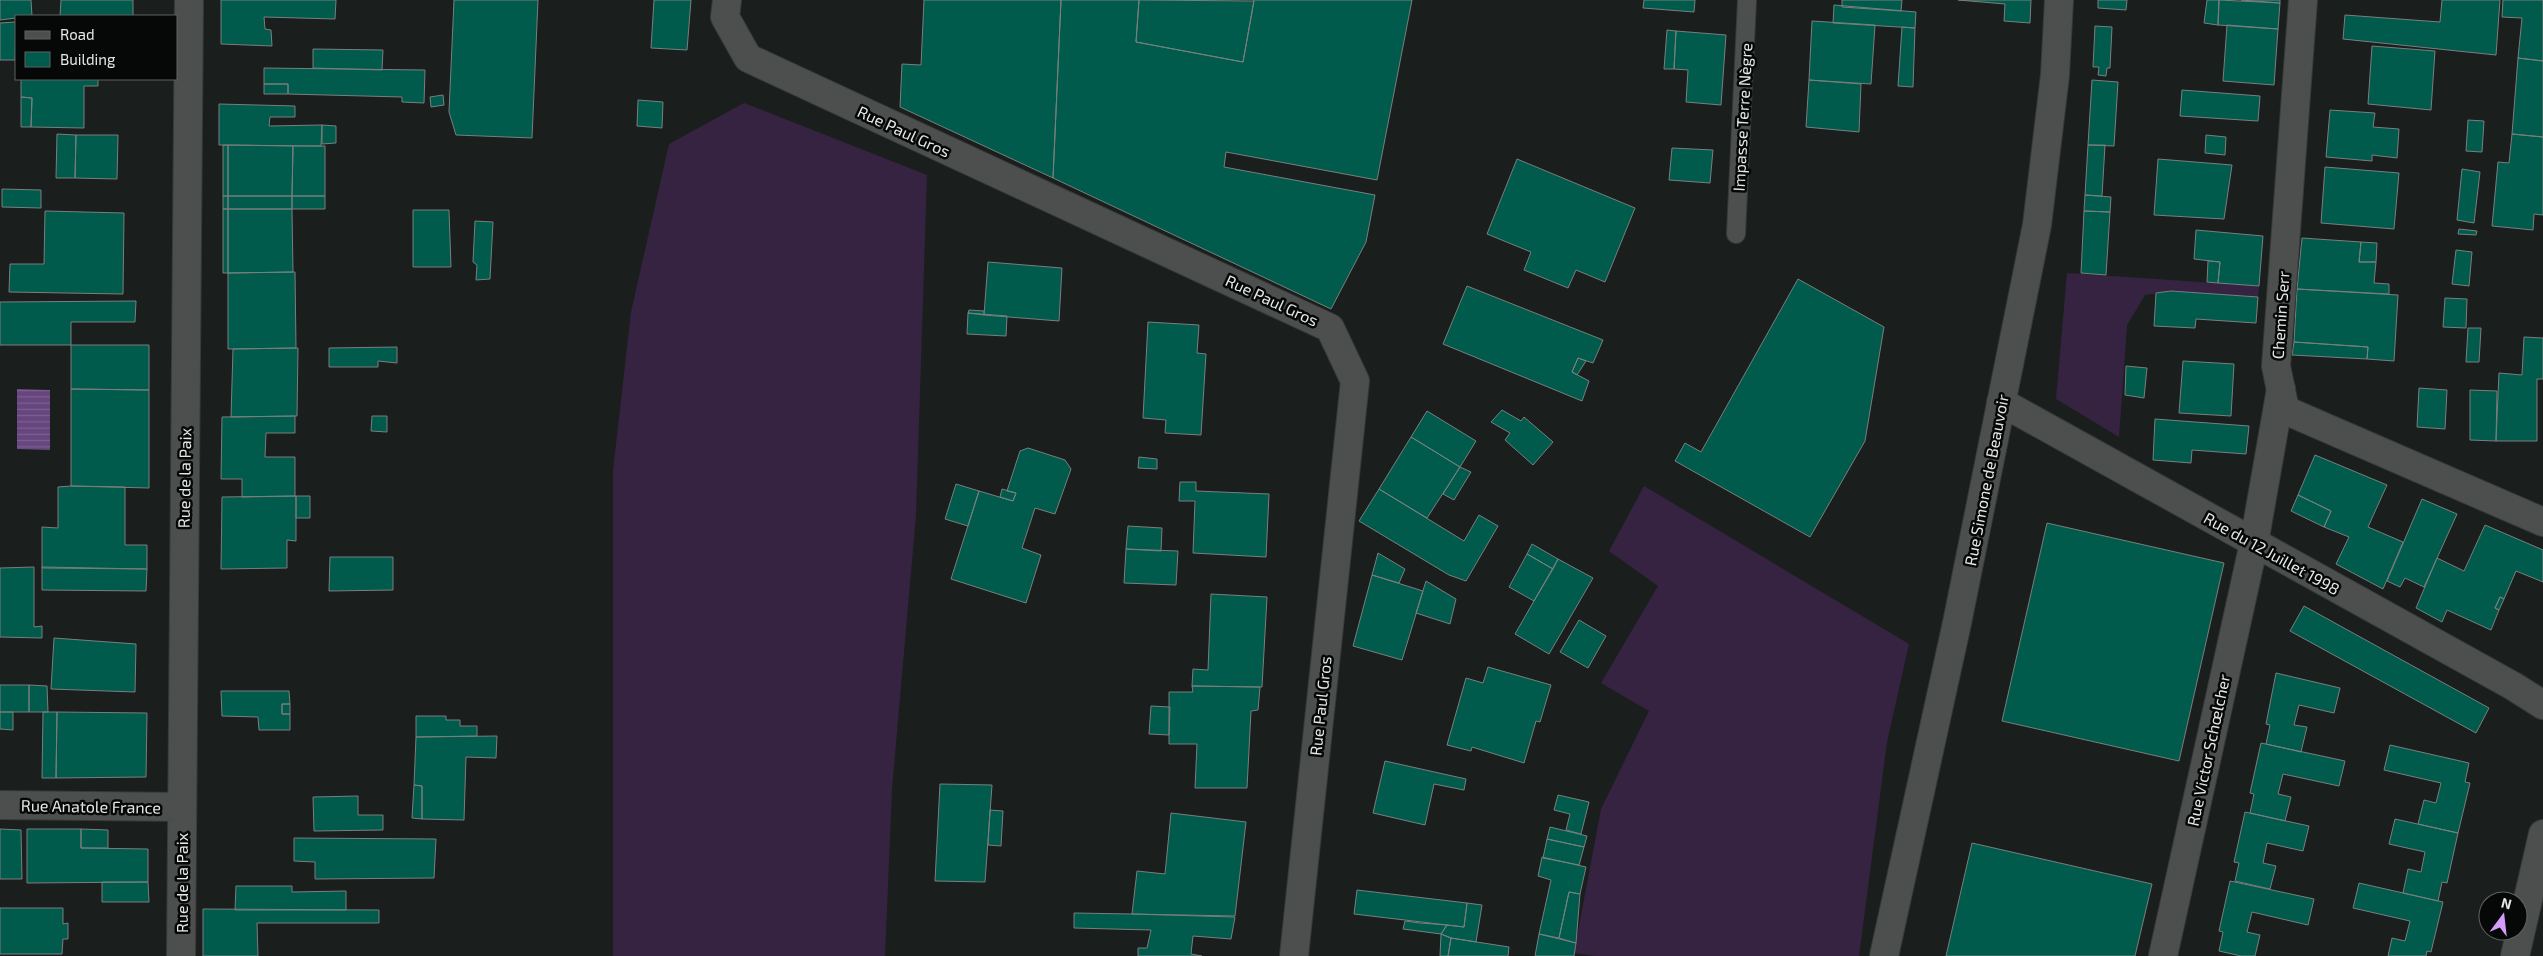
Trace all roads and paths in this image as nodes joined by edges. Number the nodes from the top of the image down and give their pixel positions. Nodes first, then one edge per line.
1 (189, 0) edge
2 (727, 0) edge
3 (1747, 0) edge
4 (2059, 0) edge
5 (2303, 0) edge
6 (1736, 234) dead end
7 (2281, 389) junction
8 (2001, 402) junction
9 (2542, 522) edge
10 (2254, 543) junction
11 (2543, 705) edge
12 (0, 805) edge
13 (182, 807) junction
14 (2543, 834) edge
15 (181, 956) edge
16 (1294, 956) edge
17 (1884, 956) edge
18 (2163, 956) edge
19 (2515, 956) edge

1 - 13 street, Rue de la Paix
2 - 16 street, Rue Paul Gros
3 - 6 lane, Impasse Terre Nègre
4 - 8 street, Rue Simone de Beauvoir
5 - 7 street, Chemin Serr
7 - 9 street, Chemin Serr
7 - 10 street, Rue Victor Schœlcher
8 - 10 street, Rue du 12 Juillet 1998
8 - 17 street, Rue Simone de Beauvoir
10 - 11 street, Rue du 12 Juillet 1998
10 - 18 street, Rue Victor Schœlcher
12 - 13 street, Rue Anatole France
13 - 15 street, Rue de la Paix
14 - 19 street

